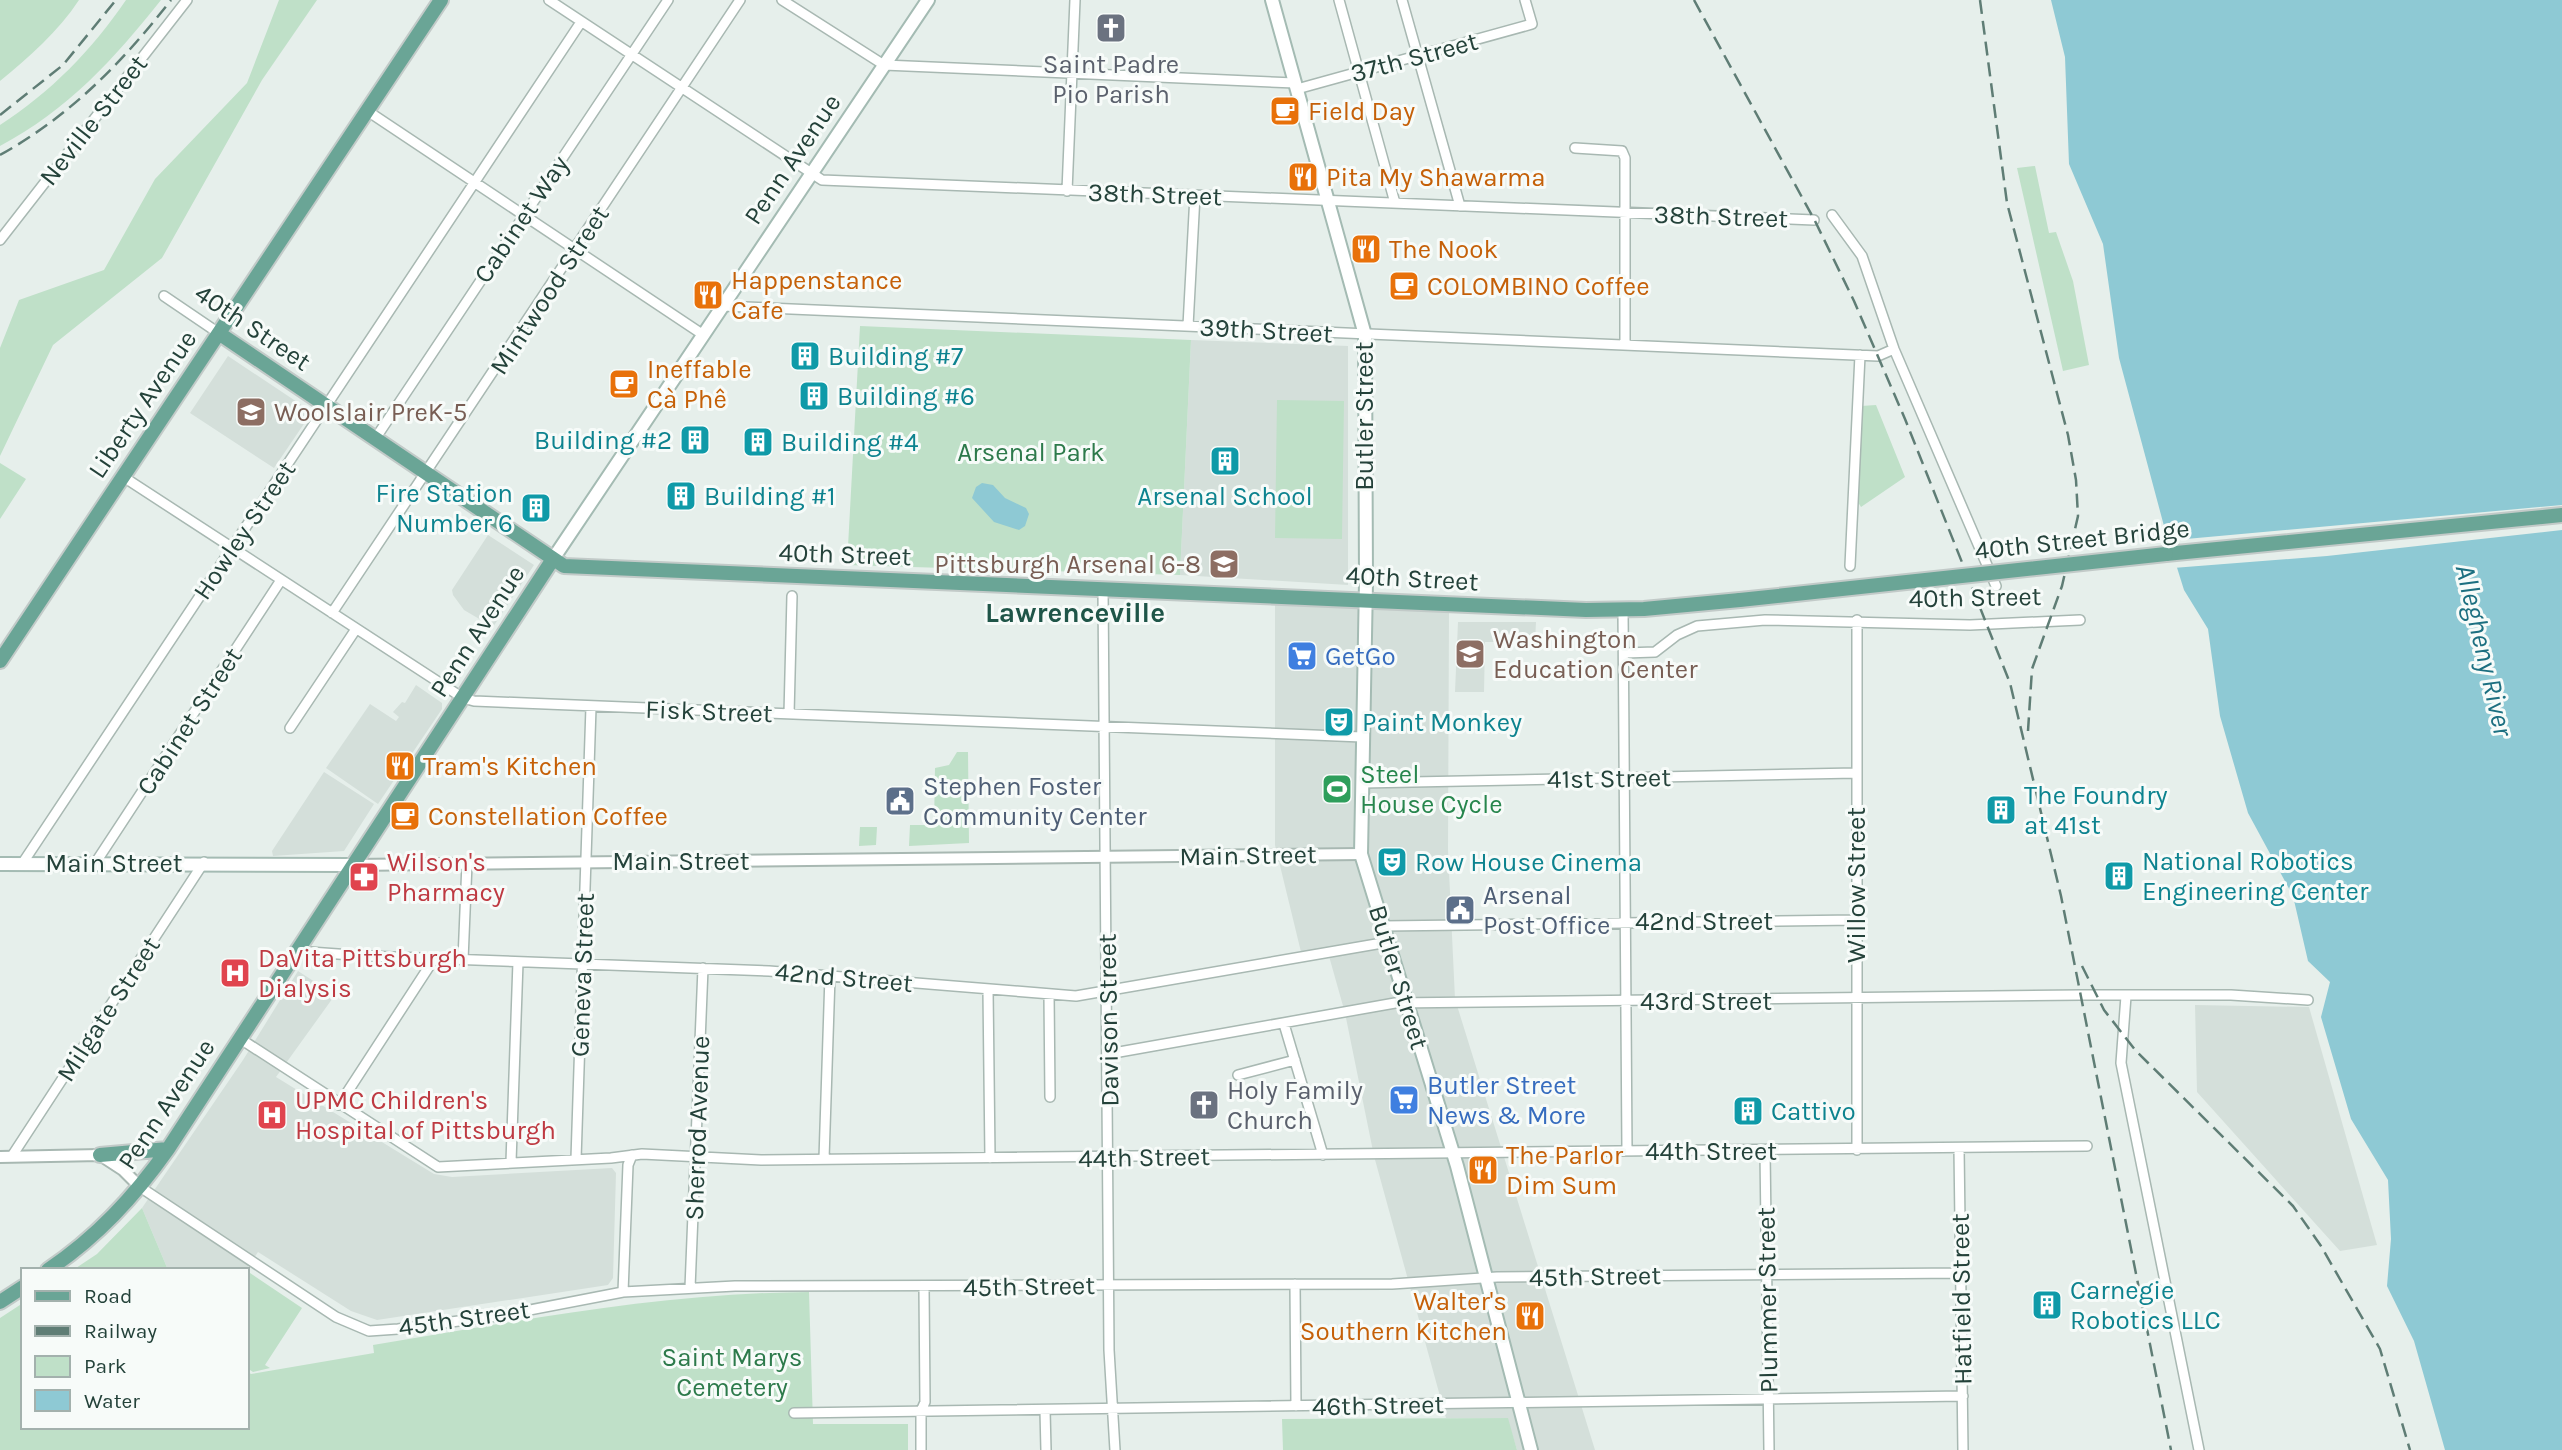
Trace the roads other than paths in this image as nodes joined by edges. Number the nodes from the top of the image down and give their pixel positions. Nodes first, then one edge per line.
1 (187, 0) edge
2 (441, 0) edge
3 (549, 0) edge
4 (668, 0) edge
5 (740, 0) edge
6 (782, 0) edge
7 (928, 0) edge
8 (1074, 0) edge
9 (1272, 0) edge
10 (1339, 0) edge
11 (1402, 0) edge
12 (1525, 0) edge
13 (582, 22) junction
14 (632, 55) junction
15 (1418, 56) junction
16 (884, 65) junction
17 (1359, 72) junction
18 (1072, 73) junction
19 (1296, 86) junction
20 (682, 89) junction
21 (366, 110) junction
22 (1575, 148) dead end
23 (811, 175) junction
24 (475, 182) junction
25 (1066, 191) junction
26 (1195, 195) junction
27 (1328, 201) junction
28 (1395, 203) junction
29 (1460, 206) junction
30 (1625, 212) junction
31 (1832, 215) dead end
32 (525, 216) junction
33 (1814, 220) dead end
34 (0, 240) edge
35 (575, 249) junction
36 (164, 296) dead end
37 (722, 306) junction
38 (1188, 326) junction
39 (220, 334) junction
40 (702, 334) junction
41 (1365, 335) junction
42 (1625, 344) junction
43 (1894, 349) junction
44 (1860, 355) junction
45 (326, 406) junction
46 (375, 439) junction
47 (427, 474) junction
48 (122, 476) junction
49 (2562, 515) edge
50 (232, 548) junction
51 (553, 559) junction
52 (1850, 566) dead end
53 (281, 580) junction
54 (1996, 586) dead end
55 (1103, 589) junction
56 (792, 596) dead end
57 (1365, 601) junction
58 (1606, 610) joint
59 (1623, 610) junction
60 (332, 613) junction
61 (1857, 620) junction
62 (2080, 620) dead end
63 (356, 629) junction
64 (1625, 653) junction
65 (0, 661) edge
66 (463, 698) junction
67 (591, 706) junction
68 (789, 715) junction
69 (290, 728) dead end
70 (1105, 728) junction
71 (1362, 737) junction
72 (1856, 773) junction
73 (1623, 778) junction
74 (1362, 783) junction
75 (1362, 853) junction
76 (1105, 857) junction
77 (586, 861) junction
78 (96, 862) junction
79 (204, 862) junction
80 (0, 863) edge
81 (467, 863) junction
82 (22, 864) junction
83 (352, 865) junction
84 (1857, 920) junction
85 (1624, 921) junction
86 (1383, 926) junction
87 (1388, 942) junction
88 (296, 951) junction
89 (434, 959) junction
90 (463, 960) junction
91 (518, 962) junction
92 (582, 965) junction
93 (703, 968) junction
94 (830, 976) junction
95 (988, 990) junction
96 (1107, 991) junction
97 (1049, 994) junction
98 (2126, 996) junction
99 (1856, 1000) junction
100 (2308, 1000) dead end
101 (1625, 1002) junction
102 (1406, 1003) junction
103 (1284, 1024) junction
104 (239, 1038) junction
105 (1108, 1054) junction
106 (1295, 1060) junction
107 (1238, 1074) dead end
108 (1050, 1097) dead end
109 (340, 1105) junction
110 (2087, 1146) dead end
111 (1959, 1148) junction
112 (168, 1149) junction
113 (1857, 1150) junction
114 (1627, 1151) junction
115 (1765, 1151) junction
116 (1453, 1154) junction
117 (100, 1155) junction
118 (632, 1155) junction
119 (1323, 1155) junction
120 (12, 1156) junction
121 (0, 1157) edge
122 (1109, 1157) junction
123 (696, 1158) junction
124 (990, 1158) junction
125 (576, 1159) junction
126 (824, 1159) junction
127 (511, 1162) junction
128 (140, 1187) junction
129 (51, 1268) edge
130 (1962, 1273) junction
131 (1767, 1275) junction
132 (1485, 1280) junction
133 (1296, 1284) junction
134 (1111, 1285) junction
135 (924, 1287) junction
136 (21, 1288) edge
137 (690, 1288) junction
138 (623, 1292) junction
139 (0, 1302) edge
140 (1963, 1396) junction
141 (1768, 1399) junction
142 (1519, 1403) junction
143 (1296, 1406) junction
144 (1111, 1408) junction
145 (1045, 1410) junction
146 (921, 1411) junction
147 (794, 1413) dead end
148 (920, 1450) edge
149 (1046, 1450) edge
150 (1115, 1450) edge
151 (1531, 1450) edge
152 (1769, 1450) edge
153 (1963, 1450) edge
154 (2199, 1450) edge

1 - 34 street, Neville Street
2 - 21 main road, Liberty Avenue
3 - 13 street, 38th Street
4 - 14 street, Cabinet Way
5 - 20 street, Mintwood Street
6 - 16 street
7 - 16 main road, Penn Avenue
8 - 18 street
9 - 19 main road, Butler Street
10 - 17 street
11 - 15 street
12 - 15 street, 37th Street
13 - 14 street, 38th Street
13 - 24 street, Howley Street
14 - 20 street, 38th Street
14 - 32 street, Cabinet Way
15 - 17 street, 37th Street
15 - 29 street
16 - 18 street, 37th Street
16 - 23 main road, Penn Avenue
17 - 19 street, 37th Street
17 - 28 street
18 - 19 street, 37th Street
18 - 25 street
19 - 27 main road, Butler Street
20 - 23 street, 38th Street
20 - 35 street, Mintwood Street
21 - 24 street
21 - 39 main road, Liberty Avenue
22 - 30 street
23 - 25 street, 38th Street
23 - 37 main road, Penn Avenue
24 - 32 street
24 - 45 street, Howley Street
25 - 26 street, 38th Street
26 - 27 street, 38th Street
26 - 38 street
27 - 28 street, 38th Street
27 - 41 main road, Butler Street
28 - 29 street, 38th Street
29 - 30 street, 38th Street
30 - 33 street, 38th Street
30 - 42 street
31 - 43 street
32 - 35 street
32 - 46 street, Cabinet Way
35 - 40 street
35 - 47 street, Mintwood Street
36 - 39 street, 40th Street
37 - 38 street, 39th Street
37 - 40 main road, Penn Avenue
38 - 41 street, 39th Street
39 - 45 main road, 40th Street
39 - 48 main road, Liberty Avenue
40 - 51 main road, Penn Avenue
41 - 42 street, 39th Street
41 - 57 main road, Butler Street
42 - 44 street, 39th Street
43 - 44 street, 39th Street
43 - 54 street
44 - 52 street
45 - 46 main road, 40th Street
45 - 50 street, Howley Street
46 - 47 main road, 40th Street
47 - 51 main road, 40th Street
47 - 60 street, Mintwood Street
48 - 50 street, Fisk Street
48 - 65 main road, Liberty Avenue
49 - 59 main road, 40th Street Bridge, bridge
50 - 53 street, Fisk Street
50 - 82 street, Howley Street
51 - 55 main road, 40th Street
51 - 66 main road, Penn Avenue
53 - 60 street, Fisk Street
53 - 78 street, Cabinet Street
55 - 57 main road, 40th Street
55 - 70 street, Davison Street
56 - 68 street
57 - 58 main road, 40th Street
57 - 71 main road, Butler Street
58 - 59 main road, 40th Street Bridge
59 - 64 street
60 - 63 street, Fisk Street
61 - 62 street, 40th Street
61 - 64 street, 40th Street
61 - 72 street, Willow Street
63 - 66 street, Fisk Street
63 - 69 street
64 - 73 street
66 - 67 street, Fisk Street
66 - 83 main road, Penn Avenue
67 - 68 street, Fisk Street
67 - 77 street, Geneva Street
68 - 70 street, Fisk Street
70 - 71 street, Fisk Street
70 - 76 street, Davison Street
71 - 74 main road, Butler Street
72 - 73 street, 41st Street
72 - 84 street, Willow Street
73 - 74 street, 41st Street
73 - 85 street
74 - 75 main road, Butler Street
75 - 76 street, Main Street
75 - 86 main road, Butler Street
76 - 77 street, Main Street
76 - 96 street, Davison Street
77 - 81 street, Main Street
77 - 92 street, Geneva Street
78 - 79 main road, Main Street
78 - 82 main road, Main Street
79 - 83 main road, Main Street
79 - 120 street, Milgate Street
80 - 82 main road, Main Street
81 - 83 street, Main Street
81 - 90 street
83 - 88 main road, Penn Avenue
84 - 85 street, 42nd Street
84 - 99 street, Willow Street
85 - 86 street, 42nd Street
85 - 101 street
86 - 87 main road, Butler Street
87 - 96 street, 42nd Street
87 - 102 main road, Butler Street
88 - 89 street, 42nd Street
88 - 104 main road, Penn Avenue
89 - 90 street, 42nd Street
89 - 109 street
90 - 91 street, 42nd Street
91 - 92 street, 42nd Street
91 - 127 street
92 - 93 street, 42nd Street
92 - 125 street, Geneva Street
93 - 94 street, 42nd Street
93 - 123 street, Sherrod Avenue
94 - 95 street, 42nd Street
94 - 126 street
95 - 97 street, 42nd Street
95 - 124 street
96 - 97 street, 42nd Street
96 - 105 street, Davison Street
97 - 108 street
98 - 99 street, 43rd Street
98 - 100 street, 43rd Street
98 - 154 street
99 - 101 street, 43rd Street
99 - 113 street, Willow Street
101 - 102 street, 43rd Street
101 - 114 street
102 - 103 street, 43rd Street
102 - 116 main road, Butler Street
103 - 105 street, 43rd Street
103 - 106 street
104 - 109 street, 44th Street
104 - 112 main road, Penn Avenue
105 - 122 street, Davison Street
106 - 107 street
106 - 119 street
109 - 127 street, 44th Street
110 - 111 street, 44th Street
111 - 113 street, 44th Street
111 - 130 street, Hatfield Street
112 - 117 main road
112 - 128 main road, Penn Avenue
113 - 115 street, 44th Street
114 - 115 street, 44th Street
114 - 116 street, 44th Street
115 - 131 street, Plummer Street
116 - 119 street, 44th Street
116 - 132 main road, Butler Street
117 - 120 street
117 - 128 street
118 - 123 street, 44th Street
118 - 125 street, 44th Street
118 - 138 street
119 - 122 street, 44th Street
120 - 121 street
122 - 124 street, 44th Street
122 - 134 street, Davison Street
123 - 126 street, 44th Street
123 - 137 street, Sherrod Avenue
124 - 126 street, 44th Street
125 - 127 street, 44th Street
128 - 129 main road, Penn Avenue
128 - 138 street, 45th Street
130 - 131 street, 45th Street
130 - 140 street, Hatfield Street
131 - 132 street, 45th Street
131 - 141 street, Plummer Street
132 - 133 street, 45th Street
132 - 142 main road, Butler Street
133 - 134 street, 45th Street
133 - 143 street
134 - 135 street, 45th Street
134 - 144 street, Davison Street
135 - 137 street, 45th Street
135 - 146 street
136 - 139 main road
137 - 138 street, 45th Street
140 - 141 street, 46th Street
140 - 153 street, Hatfield Street
141 - 142 street, 46th Street
141 - 152 street, Plummer Street
142 - 143 street, 46th Street
142 - 151 main road, Butler Street
143 - 144 street, 46th Street
144 - 145 street, 46th Street
144 - 150 street, Davison Street
145 - 146 street, 46th Street
145 - 149 street
146 - 147 street, 46th Street
146 - 148 street

